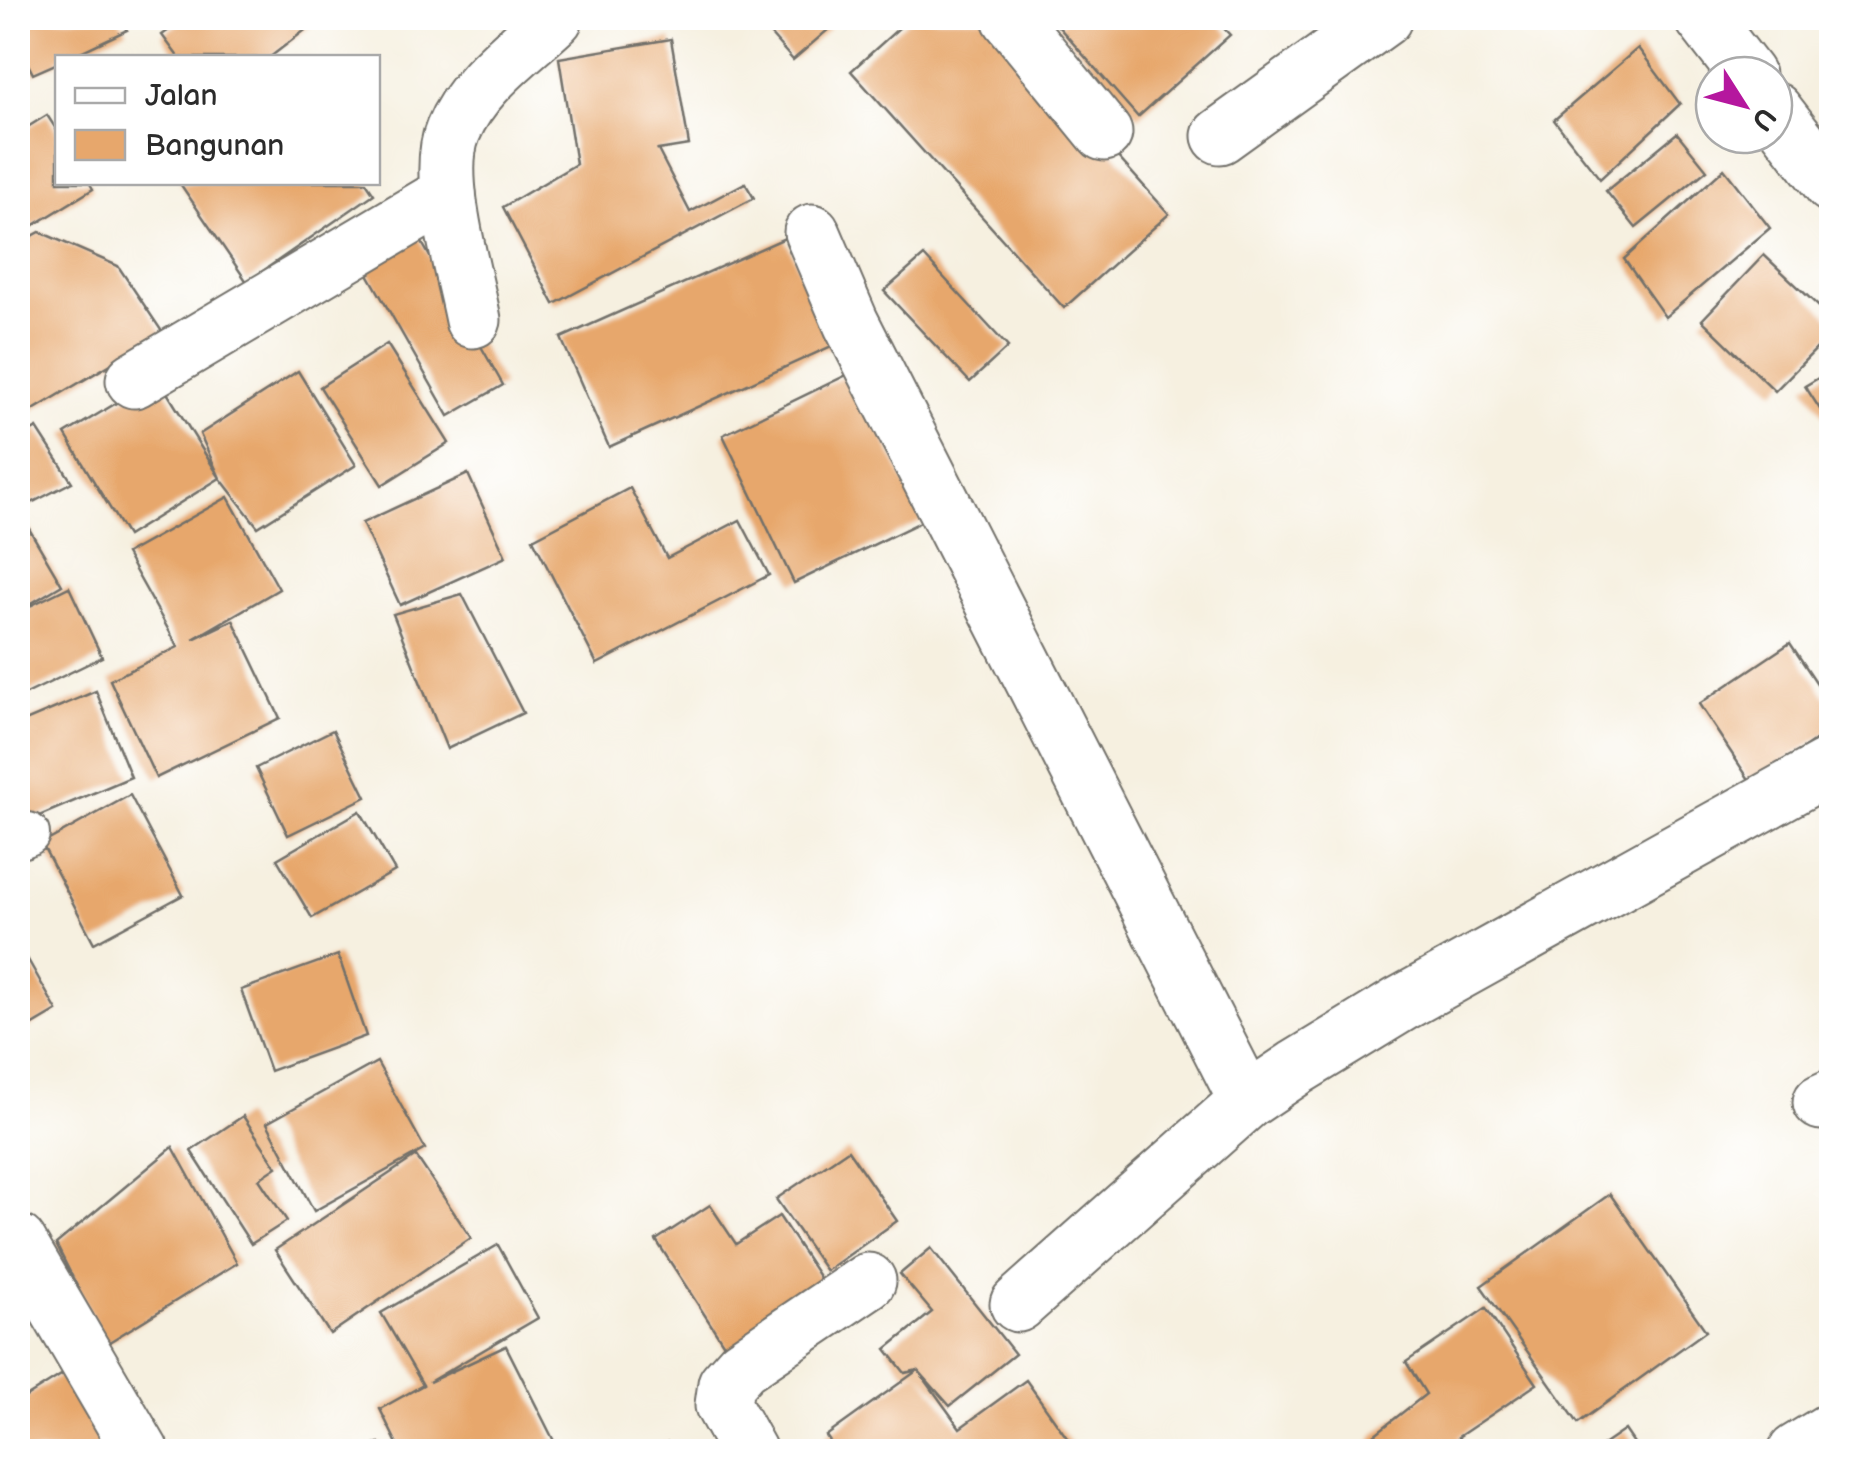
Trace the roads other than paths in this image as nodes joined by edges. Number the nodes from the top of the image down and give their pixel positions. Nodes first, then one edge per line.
1 (554, 18) edge
2 (1010, 18) edge
3 (1384, 18) edge
4 (1703, 18) edge
5 (1732, 55) edge
6 (1104, 132) dead end
7 (1220, 136) dead end
8 (1794, 136) edge
9 (1832, 185) edge
10 (448, 194) junction
11 (812, 232) dead end
12 (473, 320) dead end
13 (134, 380) dead end
14 (1832, 765) edge
15 (1247, 1101) junction
16 (18, 1242) edge
17 (868, 1281) dead end
18 (1018, 1304) dead end
19 (1832, 1430) edge
20 (141, 1452) edge
21 (749, 1452) edge
22 (1796, 1452) edge

1 - 10 street
2 - 6 street
3 - 7 street
4 - 5 street
8 - 9 street
10 - 12 street
10 - 13 street
11 - 15 street
14 - 15 street
15 - 18 street
16 - 20 street
17 - 21 street
19 - 22 street

